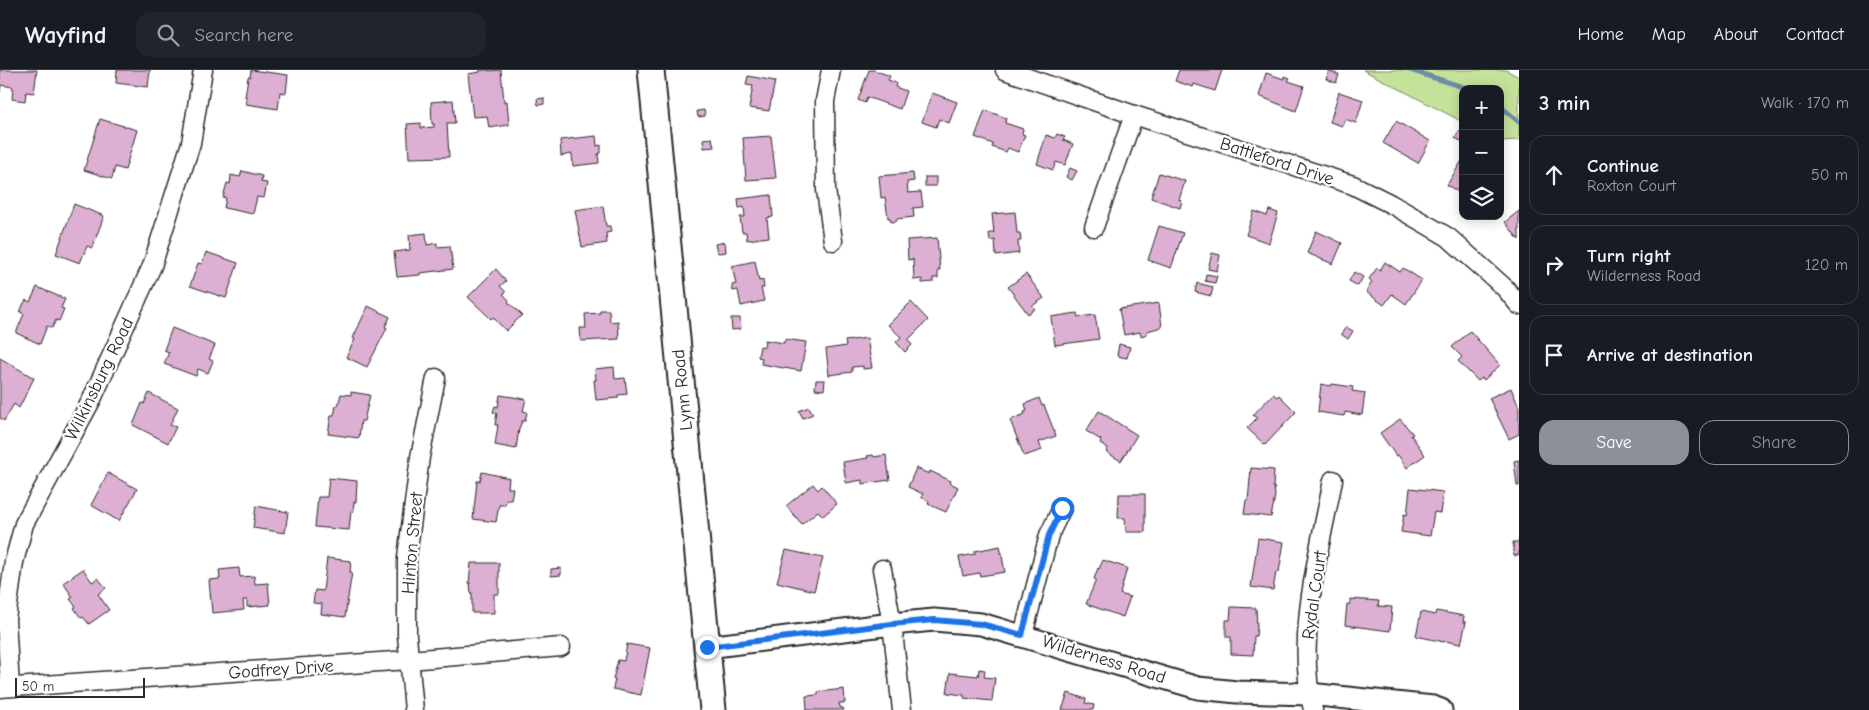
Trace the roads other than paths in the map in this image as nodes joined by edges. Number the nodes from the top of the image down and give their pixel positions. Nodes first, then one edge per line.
1 (203, 70) edge
2 (651, 70) edge
3 (831, 70) edge
4 (1005, 70) edge
5 (1134, 115) junction
6 (1094, 228) dead end
7 (833, 241) dead end
8 (1519, 305) edge
9 (436, 378) dead end
10 (1333, 480) dead end
11 (1062, 508) dead end
12 (882, 569) dead end
13 (892, 624) junction
14 (1022, 635) junction
15 (561, 647) dead end
16 (707, 647) junction
17 (409, 660) junction
18 (5, 688) edge
19 (1311, 702) edge
20 (414, 710) edge
21 (713, 710) edge
22 (902, 710) edge
23 (1441, 710) edge

1 - 18 street, Wilkinsburg Road
2 - 16 main road, Lynn Road
3 - 7 street
4 - 5 street, Battleford Drive
5 - 6 street
5 - 8 street, Battleford Drive
9 - 17 street, Hinton Street
10 - 19 street, Rydal Court
11 - 14 street
12 - 13 street
13 - 14 street, Wilderness Road
13 - 16 street, Wilderness Road
13 - 22 street
14 - 19 street, Wilderness Road
15 - 17 street, Godfrey Drive
16 - 21 main road, Lynn Road
17 - 18 street, Godfrey Drive
17 - 20 street, Hinton Street
19 - 23 street, Wilderness Road

